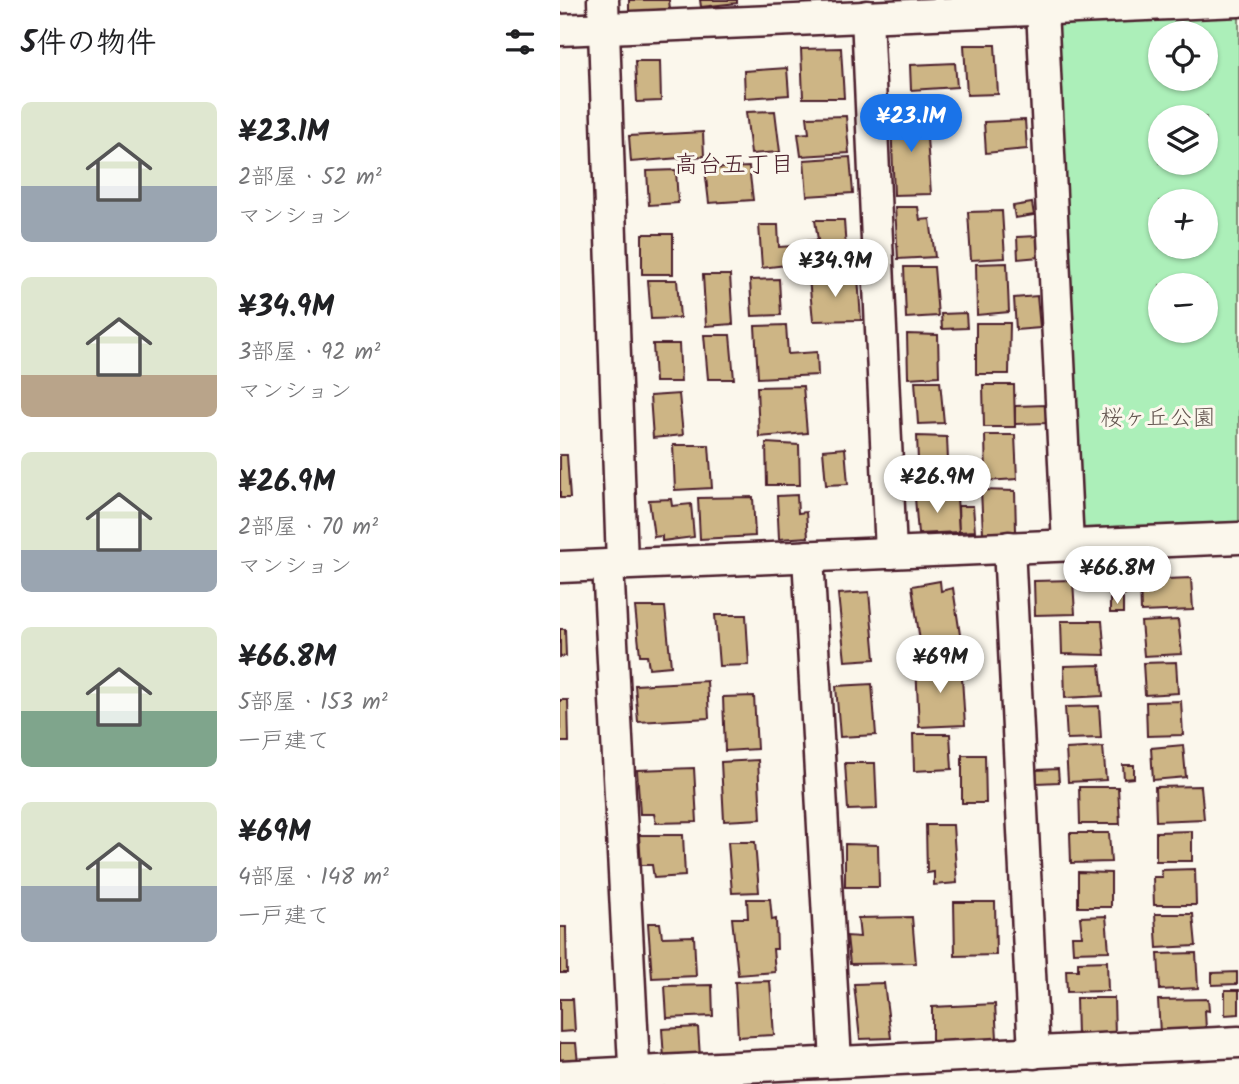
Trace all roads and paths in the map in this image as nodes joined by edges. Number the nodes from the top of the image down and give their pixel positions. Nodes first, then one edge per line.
1 (1239, 1) edge
2 (1042, 9) junction
3 (603, 14) edge
4 (867, 16) junction
5 (560, 30) edge
6 (1239, 538) edge
7 (1068, 545) junction
8 (1009, 547) junction
9 (891, 552) junction
10 (808, 556) junction
11 (615, 564) junction
12 (560, 567) edge
13 (1239, 1042) edge
14 (1034, 1053) junction
15 (836, 1062) junction
16 (560, 1076) edge
17 (635, 1078) edge

1 - 2 street
2 - 4 street
2 - 7 street
3 - 4 street
3 - 5 street
3 - 11 street
4 - 9 street
6 - 7 street
7 - 8 street
8 - 9 street
8 - 14 street
9 - 10 street
10 - 11 street
10 - 15 street
11 - 12 street
11 - 17 street
13 - 14 street
14 - 15 street
15 - 17 street
16 - 17 street

